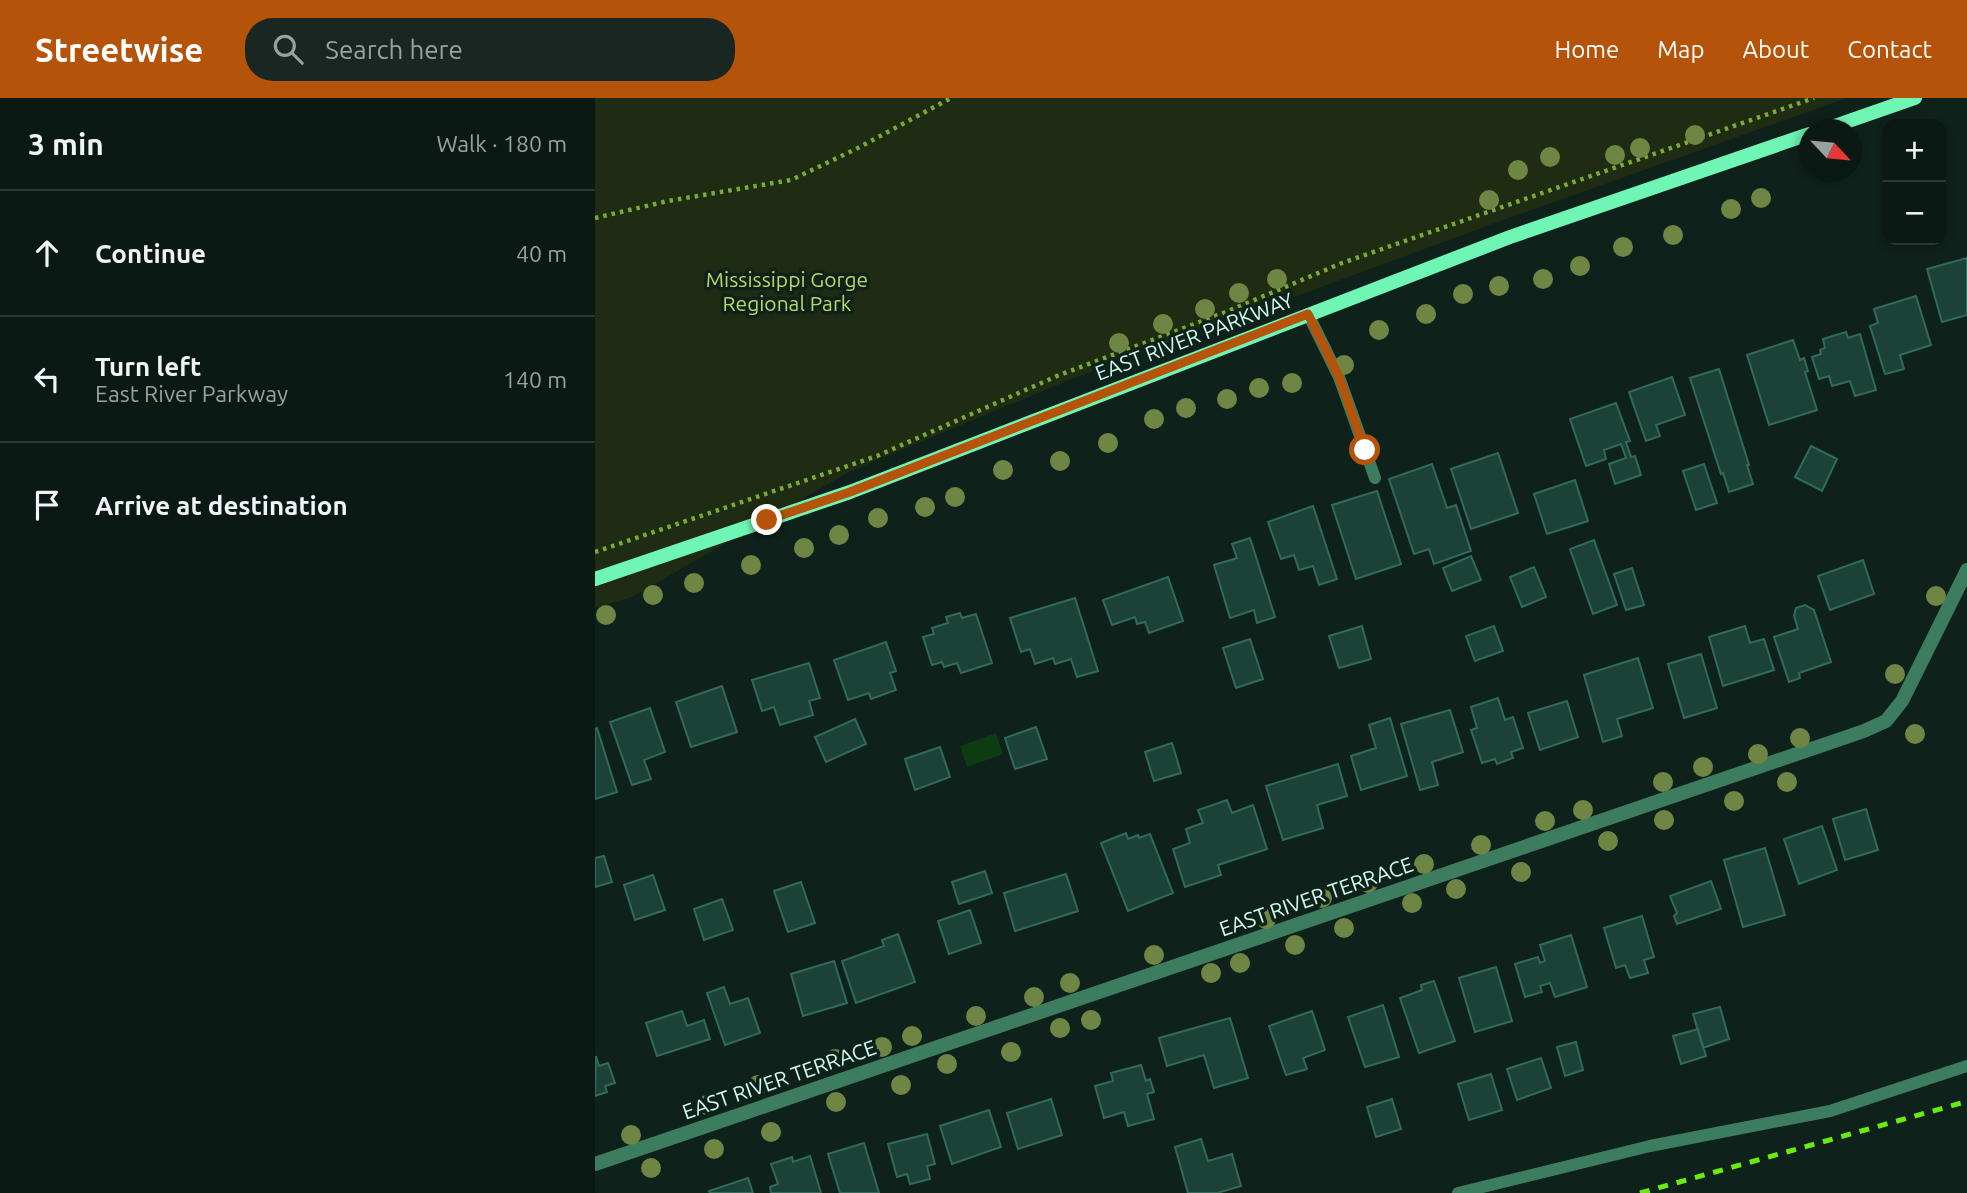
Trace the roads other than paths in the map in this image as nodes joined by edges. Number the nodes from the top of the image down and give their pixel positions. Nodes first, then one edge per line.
1 (1915, 98) edge
2 (1855, 119) edge
3 (1799, 137) edge
4 (1308, 314) junction
5 (1375, 478) dead end
6 (1967, 570) edge
7 (595, 579) edge
8 (1967, 1066) edge
9 (595, 1164) edge
10 (1458, 1193) edge

1 - 2 street
3 - 4 street, EAST RIVER PARKWAY
4 - 5 lane
4 - 7 street, EAST RIVER PARKWAY
6 - 9 street, EAST RIVER TERRACE
8 - 10 lane

